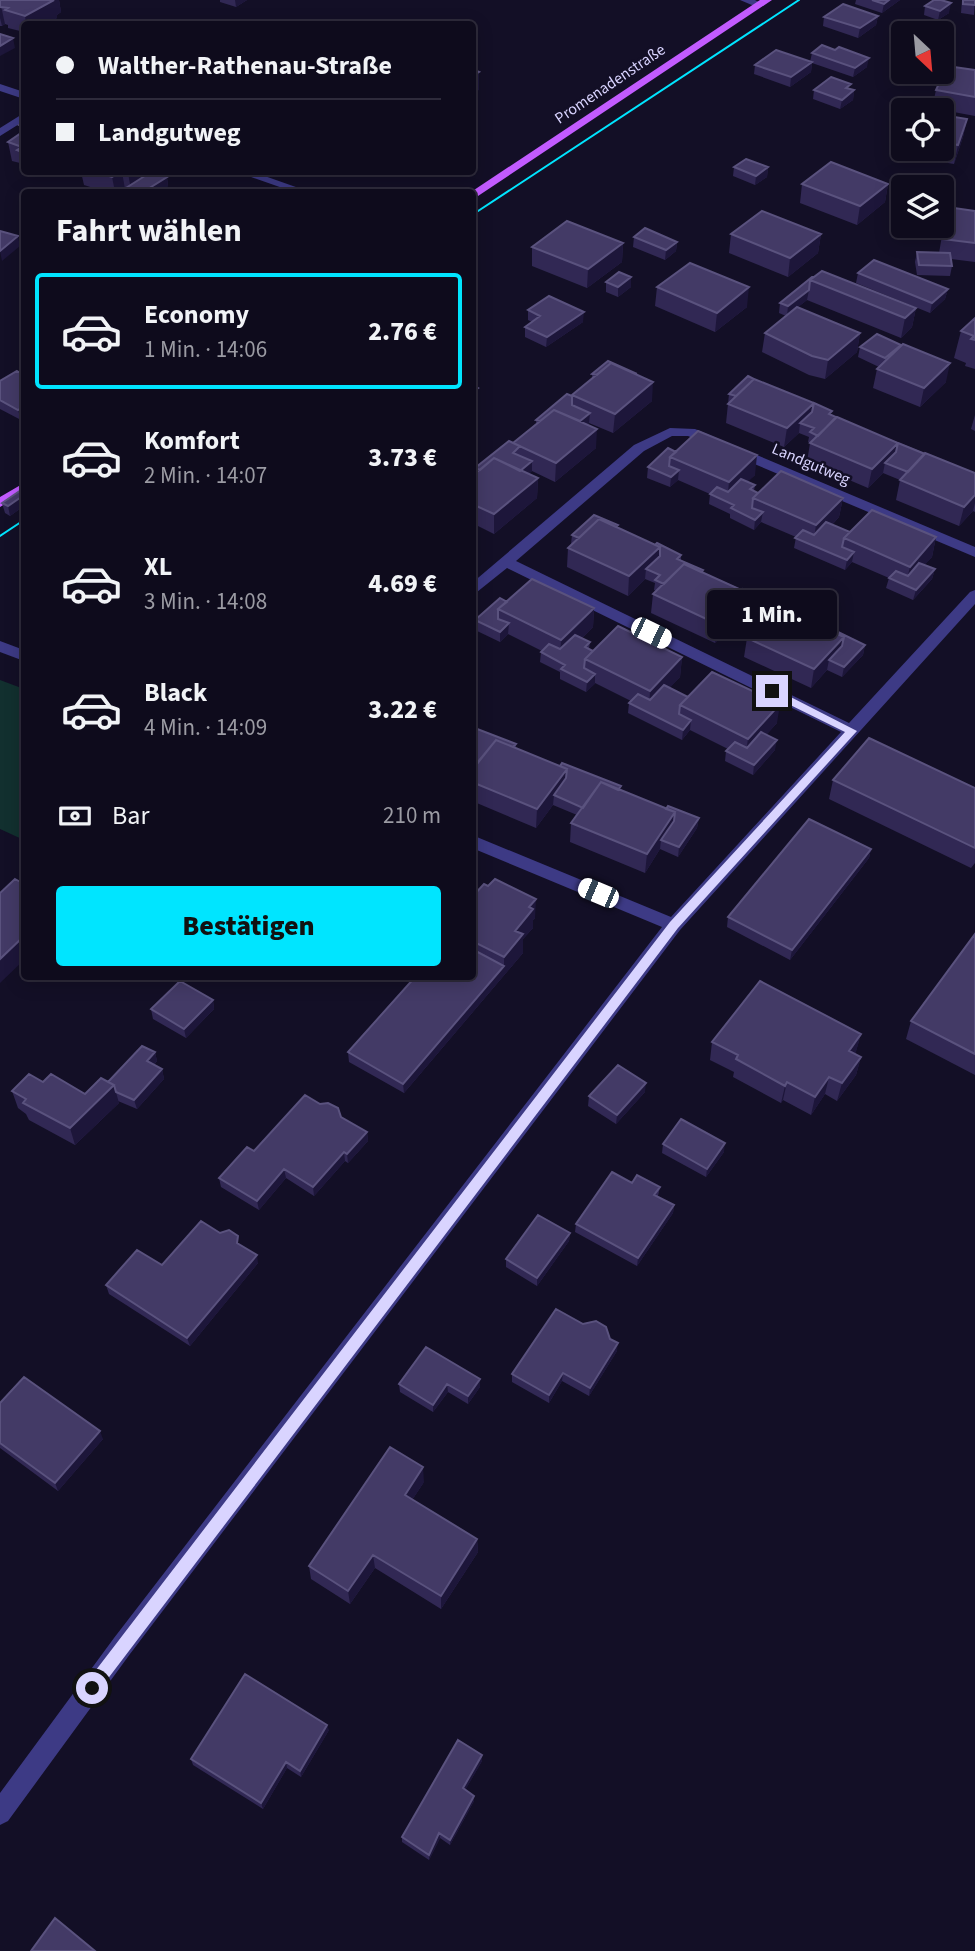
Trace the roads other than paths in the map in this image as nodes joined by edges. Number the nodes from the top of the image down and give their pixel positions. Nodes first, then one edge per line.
1 (745, 0) edge
2 (763, 3) edge
3 (0, 87) edge
4 (21, 95) edge
5 (21, 118) edge
6 (0, 133) edge
7 (252, 175) edge
8 (295, 189) edge
9 (476, 194) edge
10 (21, 489) edge
11 (0, 503) edge
12 (975, 552) edge
13 (506, 562) junction
14 (476, 588) edge
15 (975, 596) edge
16 (0, 646) edge
17 (21, 655) edge
18 (852, 731) junction
19 (476, 843) edge
20 (674, 925) junction
21 (0, 1813) edge

1 - 2 street
2 - 9 main road, Promenadenstraße
3 - 4 street
5 - 6 street
7 - 8 street
10 - 11 main road
12 - 13 street, Landgutweg
13 - 14 street, Landgutweg
13 - 18 street
15 - 18 street
16 - 17 street
18 - 20 street
19 - 20 street
20 - 21 street

